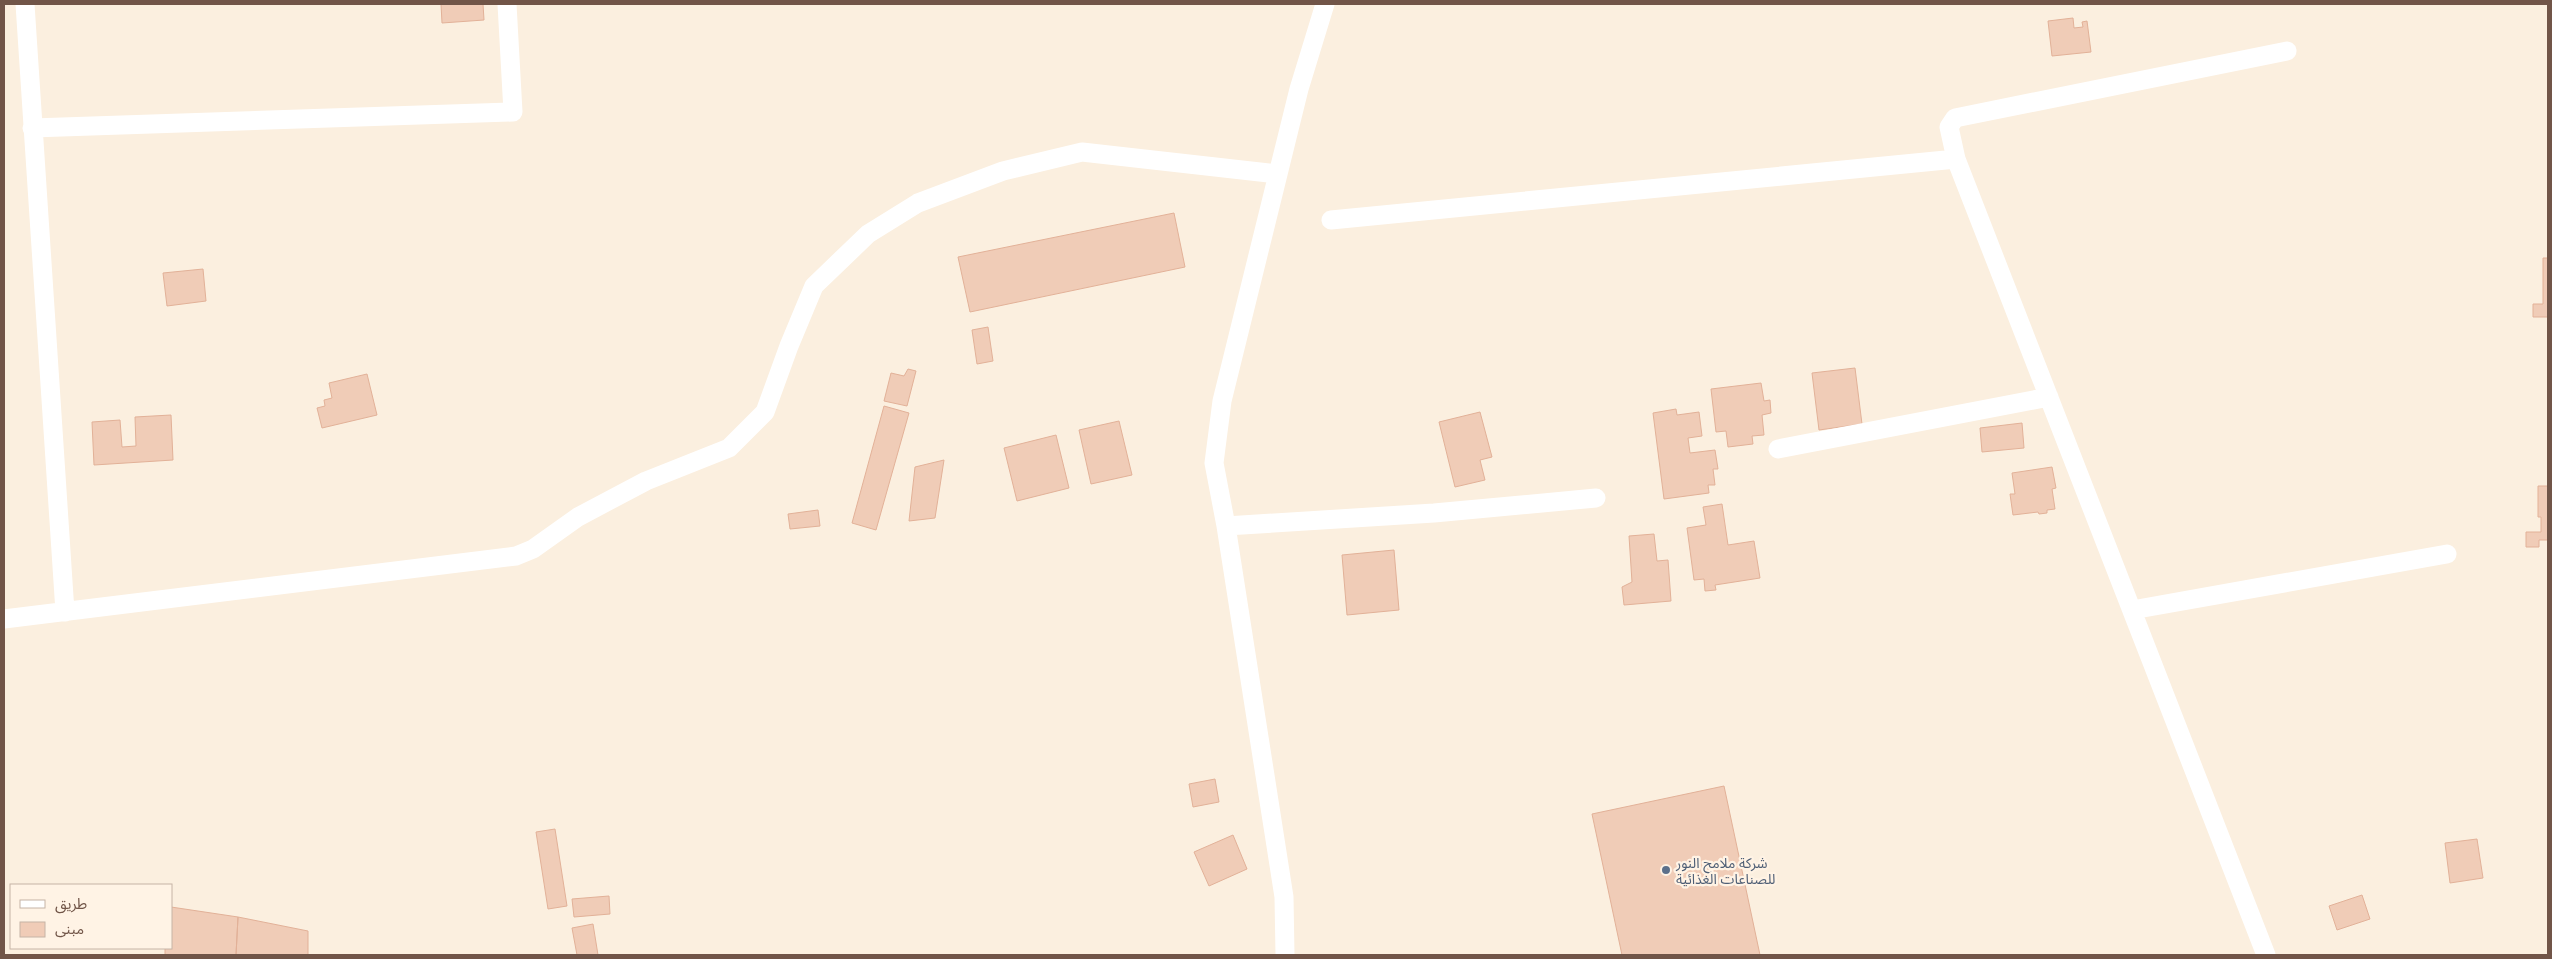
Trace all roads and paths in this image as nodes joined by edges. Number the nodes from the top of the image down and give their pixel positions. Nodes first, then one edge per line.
1 (25, 4) edge
2 (507, 4) edge
3 (1325, 4) edge
4 (2287, 51) dead end
5 (32, 128) junction
6 (1956, 159) junction
7 (1278, 174) junction
8 (1331, 220) dead end
9 (2049, 397) junction
10 (1778, 449) dead end
11 (1596, 498) dead end
12 (1226, 526) junction
13 (2447, 554) dead end
14 (2132, 610) junction
15 (65, 612) junction
16 (4, 619) edge
17 (1285, 955) edge
18 (2266, 955) edge

1 - 5 street
2 - 5 street
3 - 7 street
4 - 6 street
5 - 15 street
6 - 8 street
6 - 9 street
7 - 12 street
7 - 15 street
9 - 10 street
9 - 14 street
11 - 12 street
12 - 17 street
13 - 14 street
14 - 18 street
15 - 16 street

